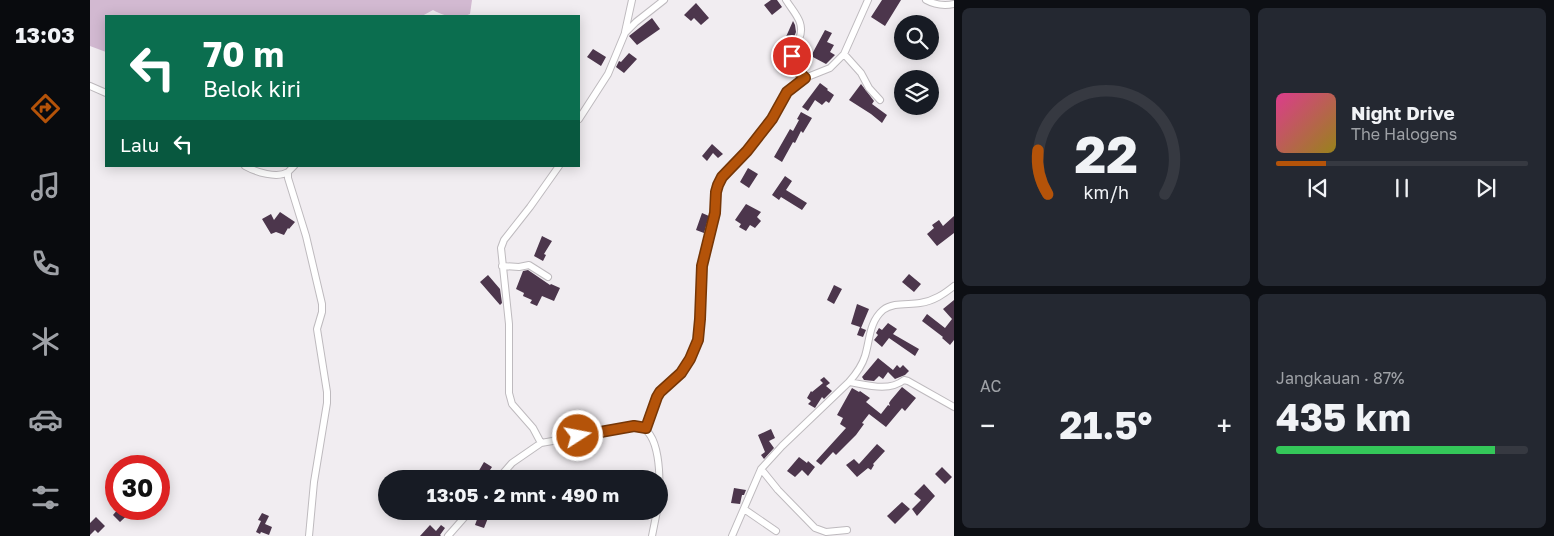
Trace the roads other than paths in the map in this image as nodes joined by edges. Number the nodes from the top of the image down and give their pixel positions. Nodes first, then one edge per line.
1 (632, 0) edge
2 (664, 0) edge
3 (786, 0) edge
4 (868, 0) edge
5 (926, 0) edge
6 (954, 4) edge
7 (625, 33) junction
8 (844, 54) junction
9 (805, 78) junction
10 (90, 86) edge
11 (105, 93) edge
12 (880, 100) dead end
13 (580, 117) edge
14 (247, 167) edge
15 (293, 167) edge
16 (558, 167) edge
17 (288, 172) junction
18 (502, 266) junction
19 (548, 277) dead end
20 (954, 286) edge
21 (850, 382) junction
22 (954, 407) edge
23 (646, 428) junction
24 (541, 443) junction
25 (762, 469) junction
26 (506, 470) edge
27 (659, 470) edge
28 (744, 510) junction
29 (462, 520) edge
30 (655, 520) edge
31 (847, 530) dead end
32 (776, 531) dead end
33 (309, 536) edge
34 (448, 536) edge
35 (652, 536) edge
36 (732, 536) edge

1 - 7 street
2 - 7 street
3 - 9 street
4 - 8 street
5 - 6 street
7 - 13 street
8 - 9 street
8 - 12 street
9 - 23 street
10 - 11 street
14 - 17 street
15 - 17 street
16 - 18 street
17 - 33 street
18 - 19 street
18 - 24 street
20 - 21 street
21 - 22 street
21 - 25 street
23 - 24 street
23 - 27 street
24 - 26 street
25 - 28 street
25 - 31 street
28 - 32 street
28 - 36 street
29 - 34 street
30 - 35 street

